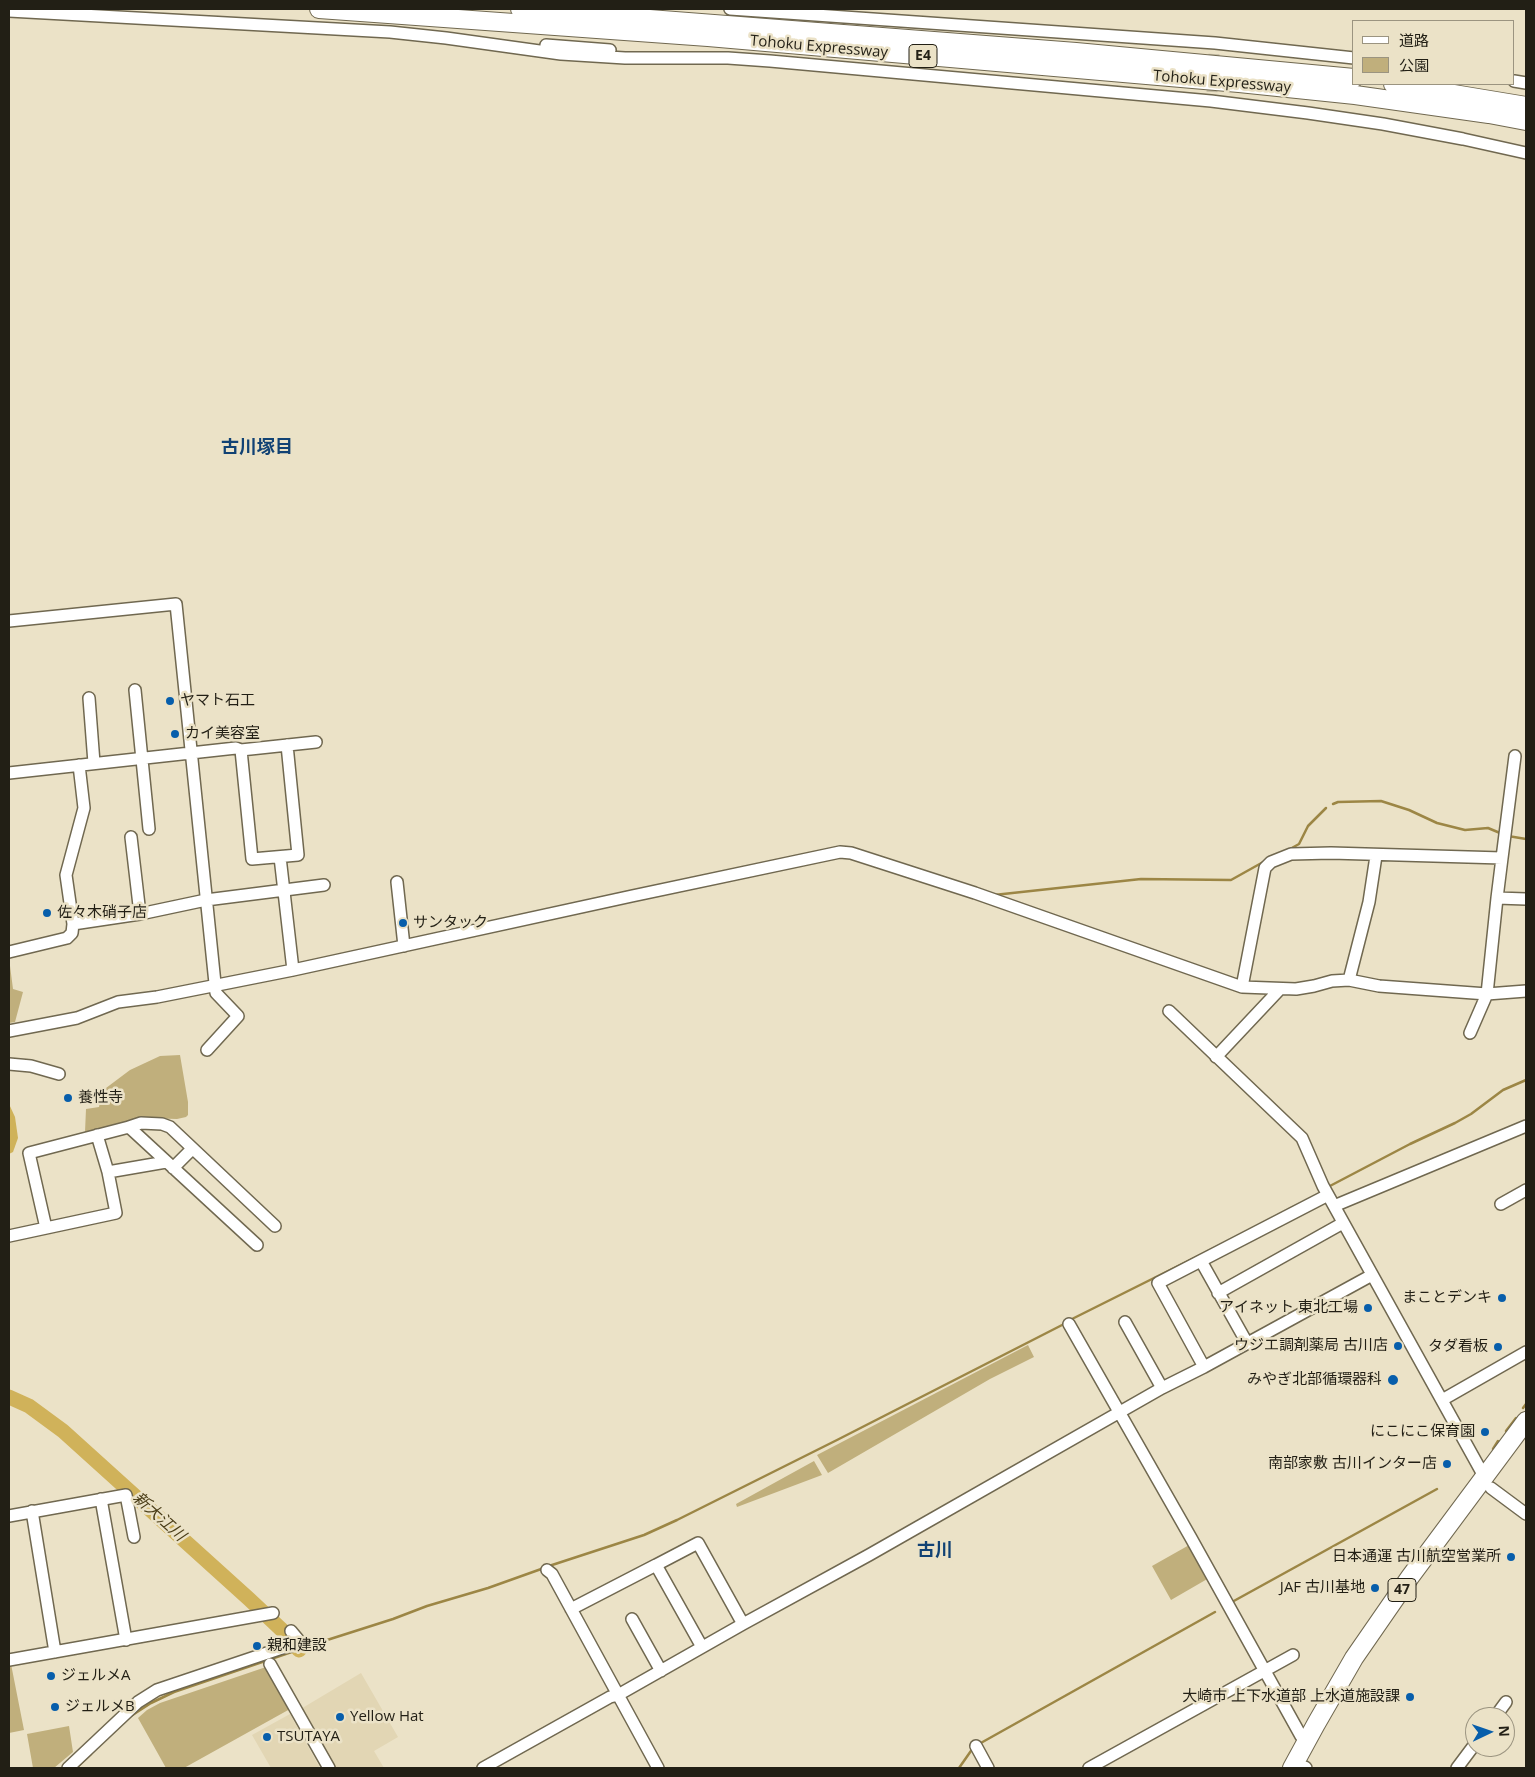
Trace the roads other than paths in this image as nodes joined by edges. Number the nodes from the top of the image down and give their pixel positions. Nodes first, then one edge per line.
1 (319, 9) edge
2 (520, 9) edge
3 (730, 9) edge
4 (9, 11) edge
5 (519, 48) junction
6 (660, 58) junction
7 (1352, 58) edge
8 (1352, 78) edge
9 (1399, 85) edge
10 (1526, 106) edge
11 (1526, 121) edge
12 (1526, 153) edge
13 (9, 621) edge
14 (135, 690) dead end
15 (89, 698) dead end
16 (316, 742) dead end
17 (287, 745) junction
18 (241, 750) junction
19 (191, 753) junction
20 (1515, 756) dead end
21 (143, 758) junction
22 (94, 763) junction
23 (79, 765) junction
24 (9, 773) edge
25 (149, 829) dead end
26 (131, 837) dead end
27 (1376, 856) junction
28 (280, 857) junction
29 (1502, 858) junction
30 (397, 882) dead end
31 (324, 886) dead end
32 (284, 890) junction
33 (1497, 898) junction
34 (1526, 899) edge
35 (206, 900) junction
36 (140, 914) junction
37 (73, 924) junction
38 (404, 946) junction
39 (9, 952) edge
40 (293, 970) junction
41 (1349, 980) junction
42 (215, 984) junction
43 (1242, 986) junction
44 (1280, 989) junction
45 (1526, 991) edge
46 (1487, 994) junction
47 (1169, 1010) dead end
48 (9, 1031) edge
49 (1470, 1033) dead end
50 (207, 1050) dead end
51 (1216, 1057) junction
52 (9, 1064) edge
53 (59, 1074) dead end
54 (1526, 1126) edge
55 (129, 1127) junction
56 (98, 1134) junction
57 (192, 1148) junction
58 (169, 1165) junction
59 (108, 1172) junction
60 (1526, 1190) edge
61 (1326, 1191) junction
62 (1501, 1204) dead end
63 (1334, 1206) junction
64 (1343, 1223) junction
65 (275, 1226) dead end
66 (46, 1228) junction
67 (9, 1236) edge
68 (257, 1245) dead end
69 (1201, 1261) junction
70 (1372, 1275) junction
71 (1218, 1293) junction
72 (1125, 1322) dead end
73 (1069, 1324) dead end
74 (1247, 1343) junction
75 (1526, 1352) edge
76 (1204, 1367) junction
77 (1162, 1388) junction
78 (1442, 1400) junction
79 (1119, 1413) junction
80 (1526, 1421) edge
81 (1526, 1439) edge
82 (1488, 1483) junction
83 (101, 1499) junction
84 (32, 1511) junction
85 (1526, 1514) edge
86 (9, 1516) edge
87 (134, 1537) dead end
88 (656, 1565) junction
89 (547, 1570) dead end
90 (571, 1610) junction
91 (269, 1614) dead end
92 (632, 1619) dead end
93 (743, 1624) junction
94 (296, 1637) dead end
95 (126, 1640) junction
96 (702, 1647) junction
97 (55, 1652) junction
98 (1293, 1655) dead end
99 (9, 1660) edge
100 (270, 1664) dead end
101 (661, 1670) junction
102 (1265, 1672) junction
103 (618, 1695) junction
104 (1506, 1702) dead end
105 (1502, 1707) edge
106 (1308, 1738) junction
107 (976, 1746) dead end
108 (1465, 1757) edge
109 (68, 1768) edge
110 (329, 1768) edge
111 (483, 1768) edge
112 (658, 1768) edge
113 (988, 1768) edge
114 (1089, 1768) edge
115 (1302, 1768) edge
116 (1457, 1768) edge

1 - 11 highway, Tohoku Expressway / E4
2 - 8 highway, Tohoku Expressway / E4
3 - 7 street
4 - 5 street
5 - 6 street
5 - 6 street
6 - 12 street
9 - 10 highway
13 - 19 street
14 - 21 street
15 - 22 street
16 - 17 street
17 - 18 street
17 - 28 street
18 - 19 street
18 - 28 street
19 - 21 street
19 - 35 street
20 - 29 street
21 - 22 street
21 - 25 street
22 - 23 street
23 - 24 street
23 - 37 street
26 - 36 street
27 - 29 street
27 - 41 street
27 - 43 street
28 - 32 street
29 - 33 street
30 - 38 street
31 - 32 street
32 - 35 street
32 - 40 street
33 - 34 street
33 - 46 street
35 - 36 street
35 - 42 street
36 - 37 street
37 - 39 street
38 - 40 street
38 - 43 street
40 - 42 street
41 - 44 street
41 - 46 street
42 - 48 street
42 - 50 street
43 - 44 street
44 - 51 street
45 - 46 street
46 - 49 street
47 - 51 street
51 - 61 street
52 - 53 street
54 - 63 street
55 - 56 street
55 - 57 street
55 - 58 street
56 - 59 street
56 - 66 street
57 - 58 street
57 - 65 street
58 - 59 street
58 - 68 street
59 - 66 street
60 - 62 street
61 - 63 street
61 - 69 street
63 - 64 street
64 - 70 street
64 - 71 street
66 - 67 street
69 - 71 street
69 - 76 street
70 - 74 street
70 - 78 street
71 - 74 street
72 - 77 street
73 - 79 street
74 - 76 street
75 - 78 street
76 - 77 street
77 - 79 street
78 - 82 street
79 - 93 street
79 - 102 street
80 - 82 highway, 47
81 - 82 highway, 47
82 - 85 street
82 - 106 highway, 47
82 - 115 highway, 47
83 - 84 street
83 - 87 street
83 - 95 street
84 - 86 street
84 - 97 street
88 - 90 street
88 - 93 street
88 - 96 street
89 - 90 street
90 - 103 street
91 - 95 street
92 - 101 street
93 - 96 street
94 - 109 street
95 - 97 street
96 - 101 street
97 - 99 street
98 - 102 street
100 - 110 street
101 - 103 street
102 - 106 street
102 - 114 street
103 - 111 street
103 - 112 street
104 - 105 street
106 - 115 highway, 47
107 - 113 street
108 - 116 street

